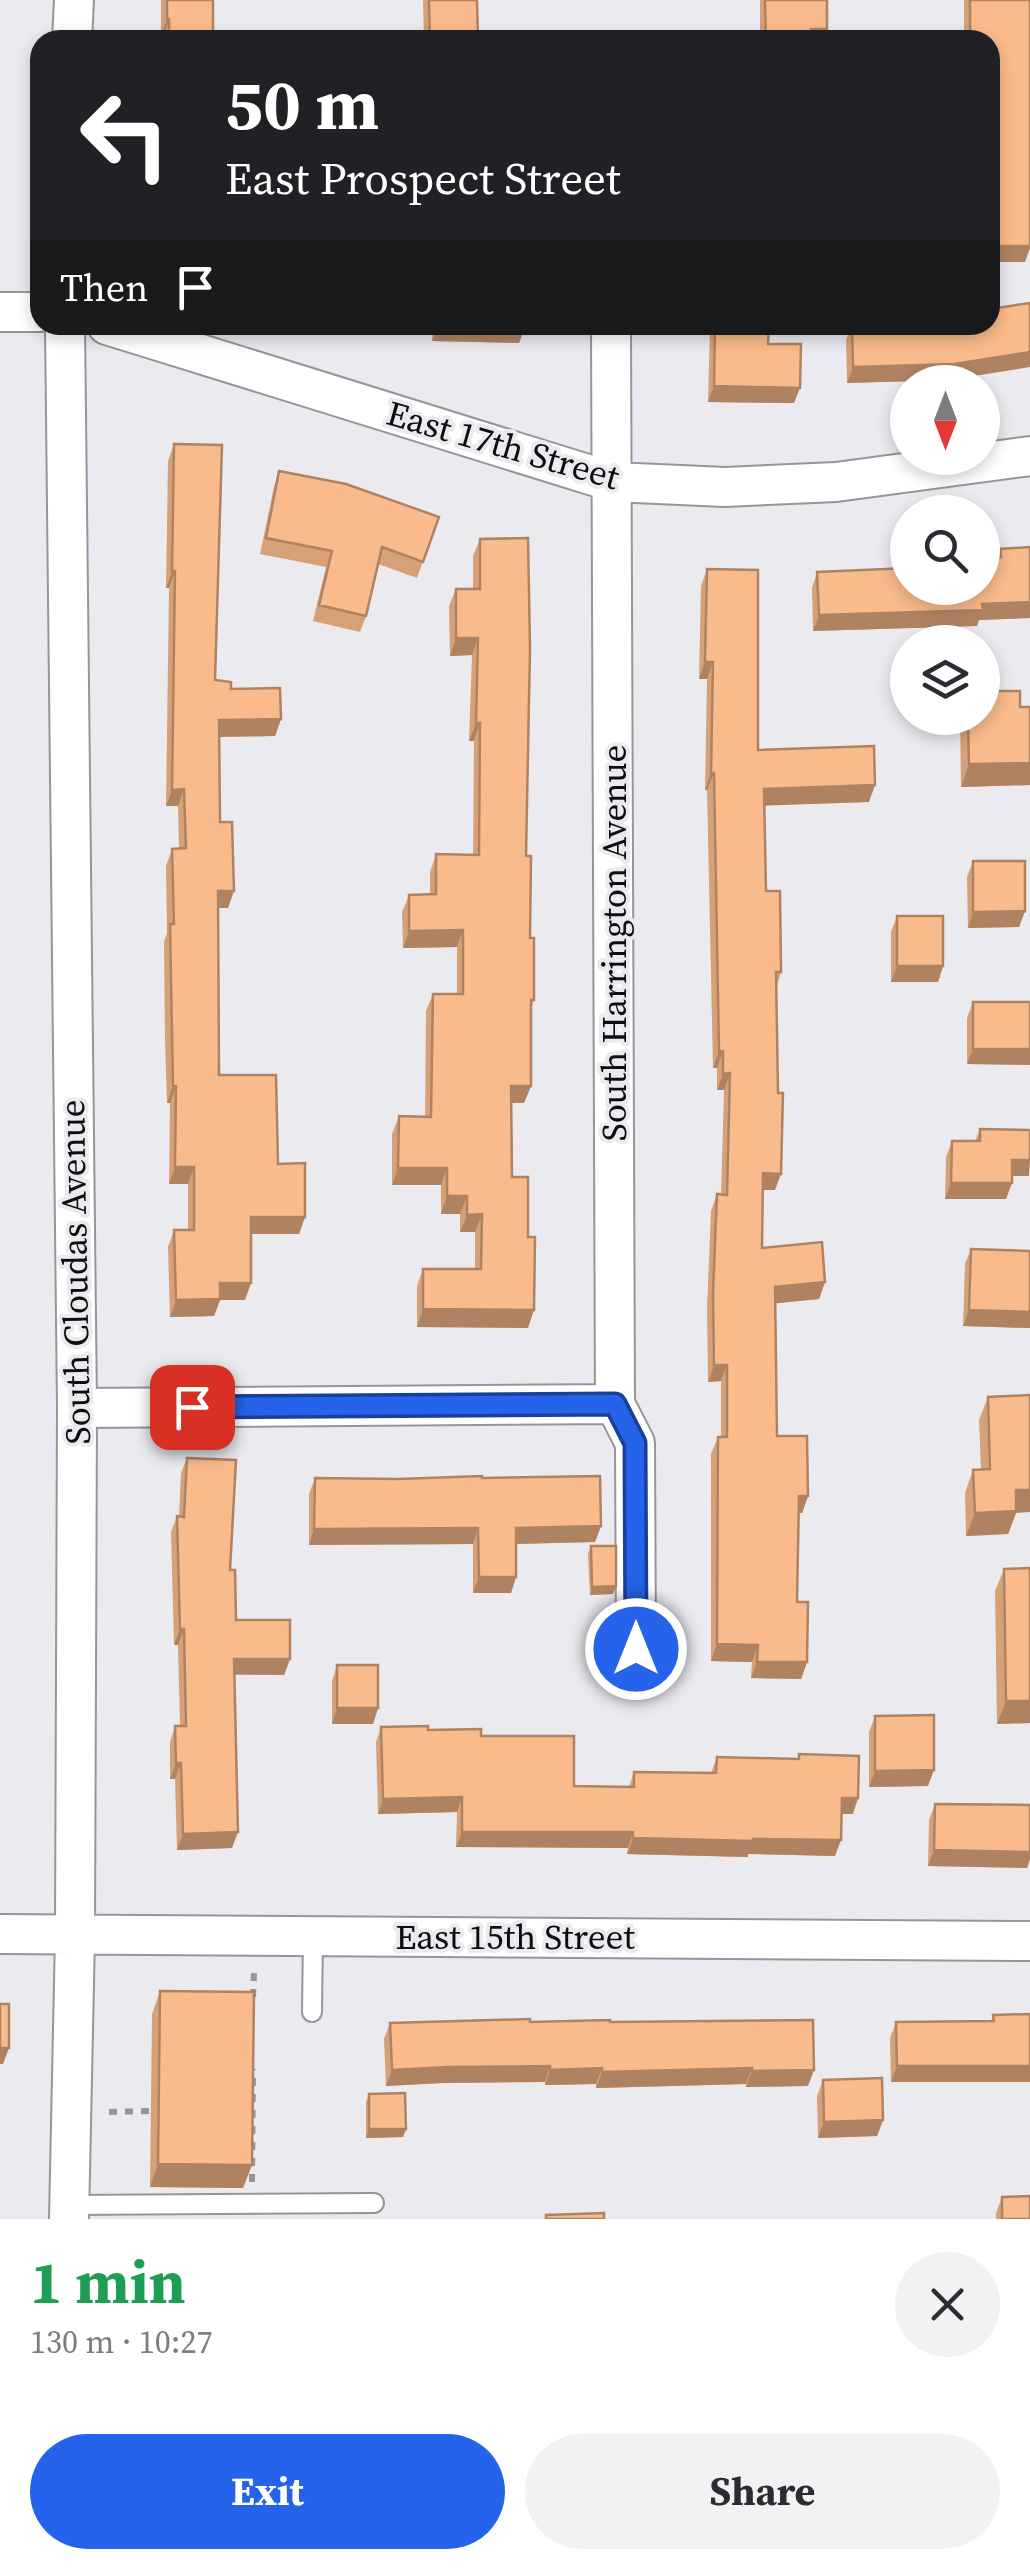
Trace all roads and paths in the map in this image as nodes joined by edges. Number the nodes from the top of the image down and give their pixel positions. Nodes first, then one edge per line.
1 (74, 0) edge
2 (72, 30) edge
3 (0, 312) edge
4 (30, 312) edge
5 (65, 335) edge
6 (139, 335) edge
7 (611, 335) edge
8 (1030, 456) edge
9 (612, 482) junction
10 (615, 1404) junction
11 (77, 1408) junction
12 (636, 1649) dead end
13 (0, 1934) edge
14 (313, 1935) junction
15 (75, 1936) junction
16 (1030, 1941) edge
17 (254, 1974) dead end
18 (253, 2012) edge
19 (312, 2012) dead end
20 (253, 2069) edge
21 (151, 2110) dead end
22 (109, 2130) dead end
23 (252, 2203) junction
24 (374, 2204) dead end
25 (70, 2212) edge

1 - 2 street
3 - 4 street
5 - 11 street, South Cloudas Avenue
6 - 9 street, East 17th Street
7 - 9 street, South Harrington Avenue
8 - 9 street, East 17th Street
9 - 10 street, South Harrington Avenue
10 - 11 street
10 - 12 street
11 - 15 street, South Cloudas Avenue
13 - 15 street, East 15th Street
14 - 15 street, East 15th Street
14 - 16 street, East 15th Street
14 - 19 lane
15 - 25 street, South Cloudas Avenue
17 - 18 path
20 - 23 path
21 - 22 path
23 - 24 lane
23 - 25 lane

